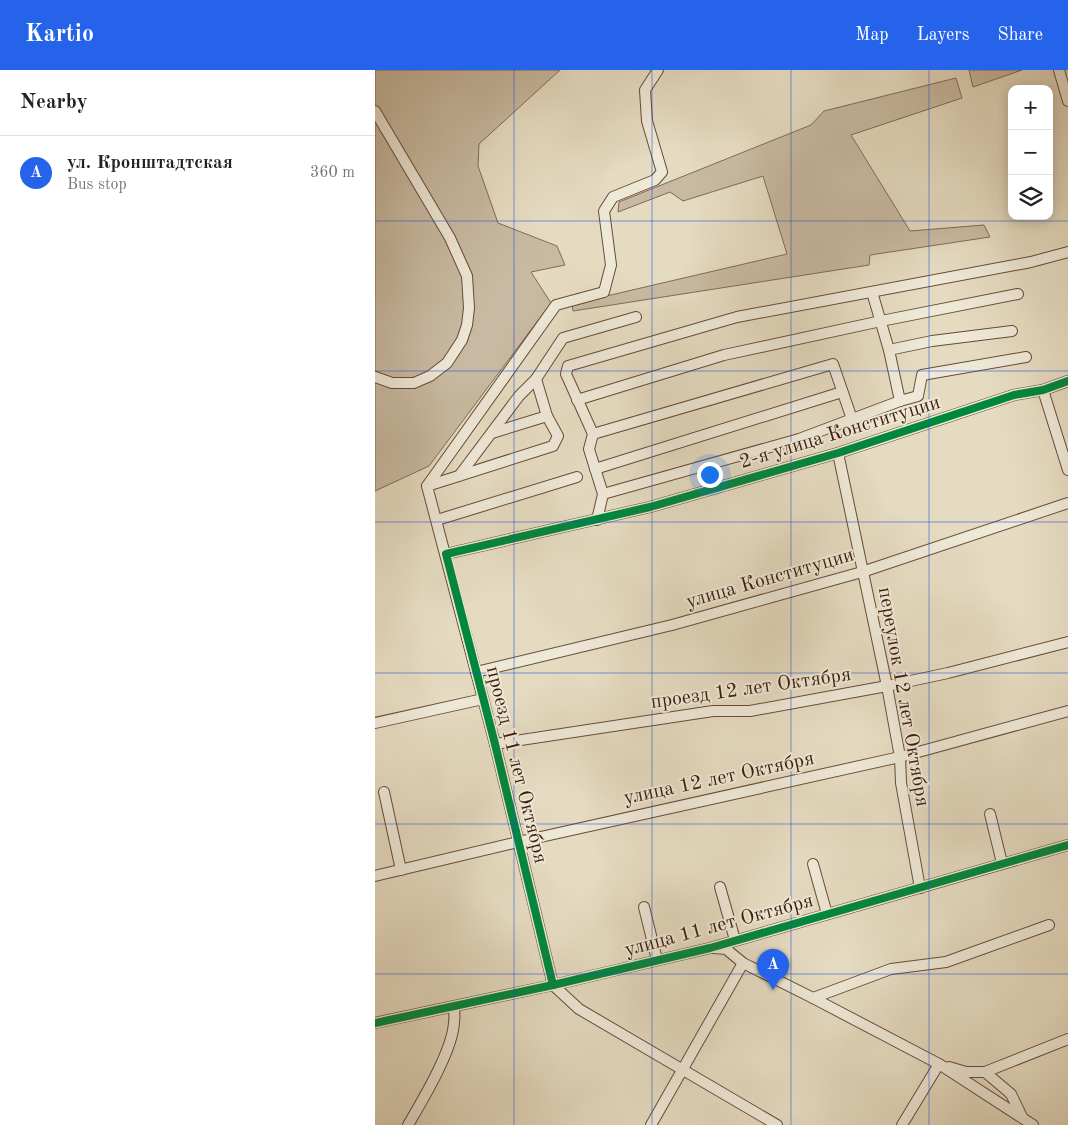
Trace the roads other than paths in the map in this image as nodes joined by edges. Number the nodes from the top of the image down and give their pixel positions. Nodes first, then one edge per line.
1 (659, 70) edge
2 (1059, 70) edge
3 (1068, 101) edge
4 (375, 111) edge
5 (1068, 252) edge
6 (872, 292) junction
7 (1018, 294) dead end
8 (636, 317) dead end
9 (881, 321) junction
10 (1012, 331) dead end
11 (889, 350) junction
12 (1025, 357) dead end
13 (375, 377) edge
14 (537, 379) junction
15 (1068, 381) edge
16 (1043, 390) junction
17 (842, 392) junction
18 (577, 400) junction
19 (899, 400) junction
20 (547, 416) junction
21 (852, 419) junction
22 (491, 433) junction
23 (593, 434) junction
24 (838, 453) junction
25 (595, 469) junction
26 (1068, 470) edge
27 (459, 476) junction
28 (577, 476) dead end
29 (427, 486) junction
30 (603, 494) junction
31 (1068, 503) edge
32 (437, 520) junction
33 (597, 520) junction
34 (446, 554) junction
35 (862, 572) junction
36 (1068, 642) edge
37 (476, 672) junction
38 (887, 686) junction
39 (483, 699) junction
40 (1068, 711) edge
41 (375, 723) edge
42 (495, 744) junction
43 (900, 757) junction
44 (384, 792) dead end
45 (990, 814) dead end
46 (518, 842) junction
47 (1068, 845) edge
48 (813, 864) dead end
49 (1002, 864) junction
50 (401, 870) junction
51 (375, 876) edge
52 (719, 886) dead end
53 (920, 888) junction
54 (644, 907) dead end
55 (827, 914) junction
56 (1049, 925) dead end
57 (735, 940) junction
58 (710, 948) junction
59 (657, 960) junction
60 (743, 963) junction
61 (553, 985) junction
62 (813, 998) junction
63 (454, 1007) junction
64 (375, 1023) edge
65 (1068, 1039) edge
66 (939, 1064) junction
67 (683, 1071) junction
68 (985, 1072) junction
69 (1023, 1119) junction
70 (408, 1125) edge
71 (651, 1125) edge
72 (777, 1125) edge
73 (902, 1125) edge
74 (1033, 1125) edge

1 - 29 street
2 - 3 street
4 - 13 street
5 - 6 street
6 - 9 street
6 - 18 street
7 - 9 street
8 - 14 street
9 - 11 street
9 - 18 street
10 - 11 street
11 - 19 street
12 - 19 street
14 - 20 street
14 - 22 street
15 - 16 street, 2-я улица Конституции
16 - 24 street, 2-я улица Конституции
16 - 26 street
17 - 21 street
17 - 23 street
17 - 25 street
18 - 23 street
19 - 21 street
20 - 22 street
20 - 27 street
21 - 30 street
22 - 27 street
23 - 25 street
24 - 33 street, 2-я улица Конституции
24 - 35 street, переулок 12 лет Октября
25 - 30 street
27 - 29 street
28 - 32 street
29 - 32 street, проезд 11 лет Октября
30 - 33 street
31 - 35 street, улица Конституции
32 - 34 street, проезд 11 лет Октября
33 - 34 street, 2-я улица Конституции
34 - 37 street, проезд 11 лет Октября
35 - 37 street, улица Конституции
35 - 38 street, переулок 12 лет Октября
36 - 38 street, проезд 12 лет Октября
37 - 39 street, проезд 11 лет Октября
38 - 42 street, проезд 12 лет Октября
38 - 43 street, переулок 12 лет Октября
39 - 41 street
39 - 42 street, проезд 11 лет Октября
40 - 43 street, улица 12 лет Октября
42 - 46 street, проезд 11 лет Октября
43 - 46 street, улица 12 лет Октября
43 - 53 street, переулок 12 лет Октября
44 - 50 street
45 - 49 street
46 - 50 street, улица 12 лет Октября
46 - 61 street, проезд 11 лет Октября
47 - 49 street, улица 11 лет Октября
48 - 55 street
49 - 53 street, улица 11 лет Октября
50 - 51 street, улица 12 лет Октября
52 - 57 street
53 - 55 street, улица 11 лет Октября
54 - 59 street
55 - 57 street, улица 11 лет Октября
56 - 62 street
57 - 58 street, улица 11 лет Октября
58 - 59 street, улица 11 лет Октября
58 - 60 street
59 - 61 street, улица 11 лет Октября
60 - 62 street
60 - 67 street
61 - 63 street, улица 11 лет Октября
61 - 67 street
62 - 66 street
63 - 64 street, улица 11 лет Октября
63 - 70 street
65 - 68 street
66 - 68 street
66 - 69 street
66 - 73 street
67 - 71 street
67 - 72 street
68 - 69 street
69 - 74 street

